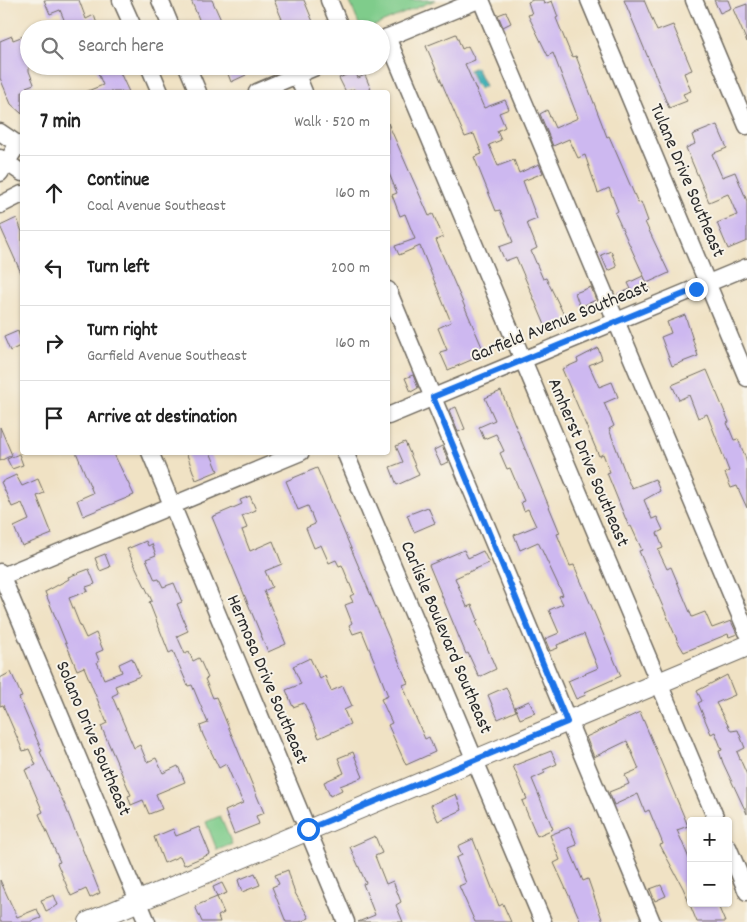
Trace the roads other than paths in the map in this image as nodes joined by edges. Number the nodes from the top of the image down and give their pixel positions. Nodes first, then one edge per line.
1 (121, 0) edge
2 (160, 0) edge
3 (330, 0) edge
4 (479, 0) edge
5 (589, 0) edge
6 (694, 0) edge
7 (130, 20) edge
8 (168, 20) edge
9 (338, 20) edge
10 (390, 37) edge
11 (390, 53) edge
12 (153, 75) edge
13 (191, 75) edge
14 (297, 75) joint
15 (159, 90) edge
16 (197, 90) edge
17 (262, 90) edge
18 (303, 90) edge
19 (747, 126) edge
20 (0, 132) edge
21 (20, 146) edge
22 (2, 164) edge
23 (20, 172) edge
24 (20, 195) edge
25 (0, 205) edge
26 (747, 267) edge
27 (708, 284) junction
28 (390, 295) edge
29 (617, 321) junction
30 (522, 361) junction
31 (747, 378) edge
32 (433, 397) junction
33 (390, 415) edge
34 (151, 455) edge
35 (294, 455) edge
36 (346, 455) edge
37 (171, 506) junction
38 (1, 575) edge
39 (747, 632) edge
40 (747, 646) edge
41 (659, 683) junction
42 (567, 722) junction
43 (475, 760) junction
44 (715, 817) edge
45 (308, 829) junction
46 (732, 856) edge
47 (747, 892) edge
48 (138, 901) junction
49 (89, 922) edge
50 (147, 922) edge
51 (346, 922) edge
52 (543, 922) edge
53 (652, 922) edge

1 - 7 street
2 - 8 street
3 - 9 street
4 - 10 street
4 - 29 street
5 - 27 street, Tulane Drive Southeast
6 - 19 street
11 - 30 street, Amherst Drive Southeast
12 - 15 street
13 - 16 street
14 - 17 street
14 - 18 street
20 - 21 street
21 - 22 street
22 - 23 street
24 - 25 street
26 - 27 street, Garfield Avenue Southeast
27 - 29 street, Garfield Avenue Southeast
27 - 31 street, Tulane Drive Southeast
28 - 32 street
29 - 30 street, Garfield Avenue Southeast
29 - 39 street
30 - 32 street, Garfield Avenue Southeast
30 - 41 street, Amherst Drive Southeast
32 - 33 street, Garfield Avenue Southeast
32 - 42 street
34 - 37 street, Hermosa Drive Southeast
35 - 37 street
36 - 43 street, Carlisle Boulevard Southeast
37 - 38 street
37 - 45 street, Hermosa Drive Southeast
38 - 48 street, Solano Drive Southeast
40 - 41 main road
41 - 42 main road
41 - 44 street, Amherst Drive Southeast
42 - 43 main road
42 - 53 street
43 - 45 main road
43 - 52 street, Carlisle Boulevard Southeast
45 - 48 main road
45 - 51 street, Hermosa Drive Southeast
46 - 47 street
48 - 49 main road
48 - 50 street, Solano Drive Southeast

